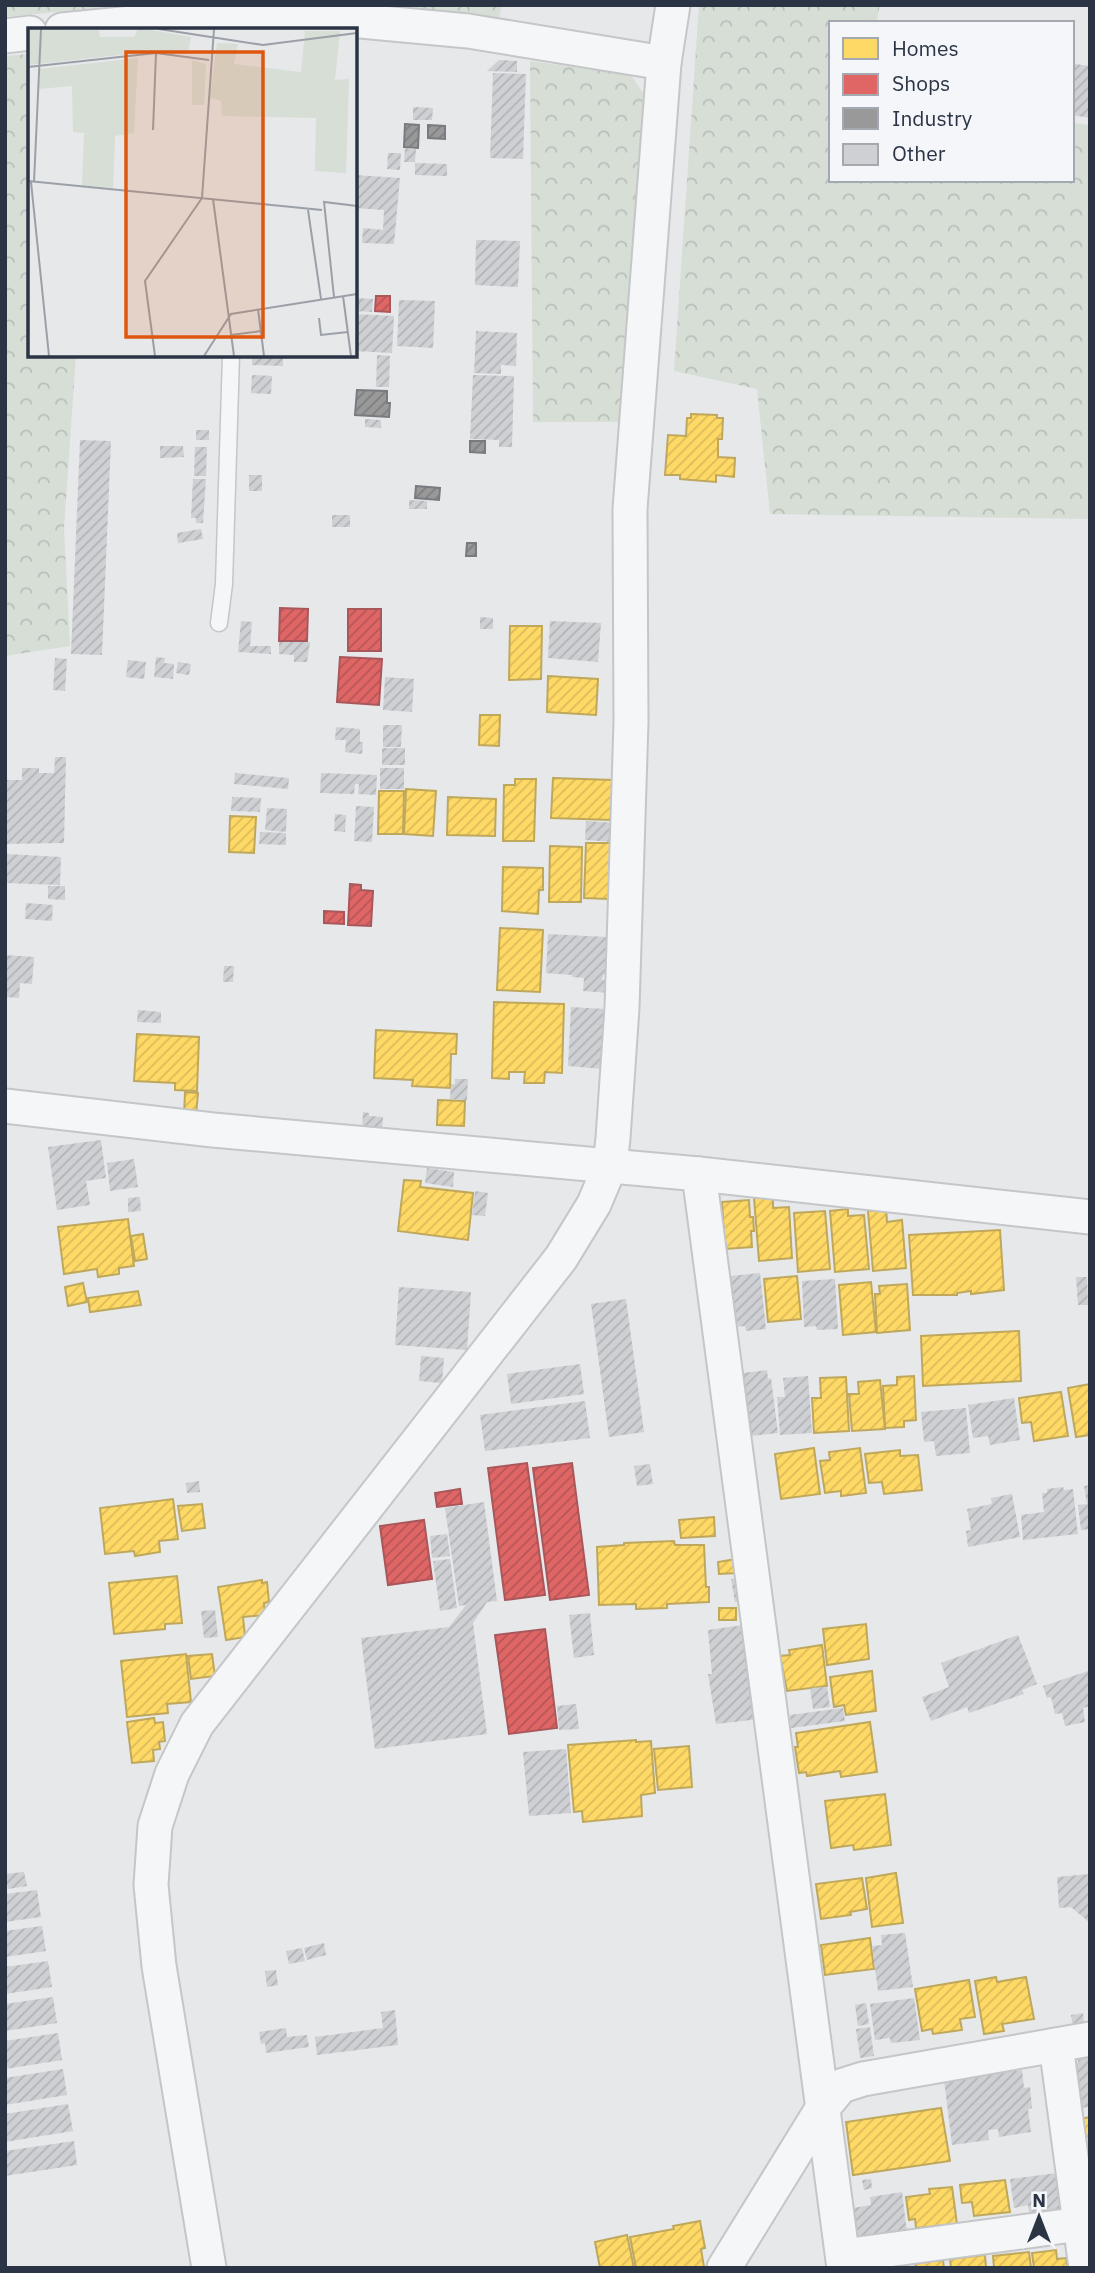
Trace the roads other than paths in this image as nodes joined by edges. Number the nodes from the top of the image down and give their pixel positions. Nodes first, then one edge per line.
1 (673, 5) edge
2 (241, 21) edge
3 (102, 28) edge
4 (28, 33) edge
5 (5, 36) edge
6 (664, 63) junction
7 (231, 357) edge
8 (219, 623) dead end
9 (5, 1106) edge
10 (610, 1166) junction
11 (699, 1174) junction
12 (1090, 1217) edge
13 (1090, 2039) edge
14 (1056, 2045) junction
15 (822, 2109) junction
16 (1080, 2224) junction
17 (843, 2262) edge
18 (209, 2268) edge
19 (724, 2268) edge
20 (1086, 2268) edge

1 - 6 street
2 - 3 street
2 - 6 street
4 - 5 street
6 - 10 street
7 - 8 lane
9 - 10 street
10 - 11 street
10 - 18 street
11 - 12 street
11 - 15 street
13 - 14 street
14 - 15 street
14 - 16 street
15 - 17 street
15 - 19 street
16 - 17 street
16 - 20 street

